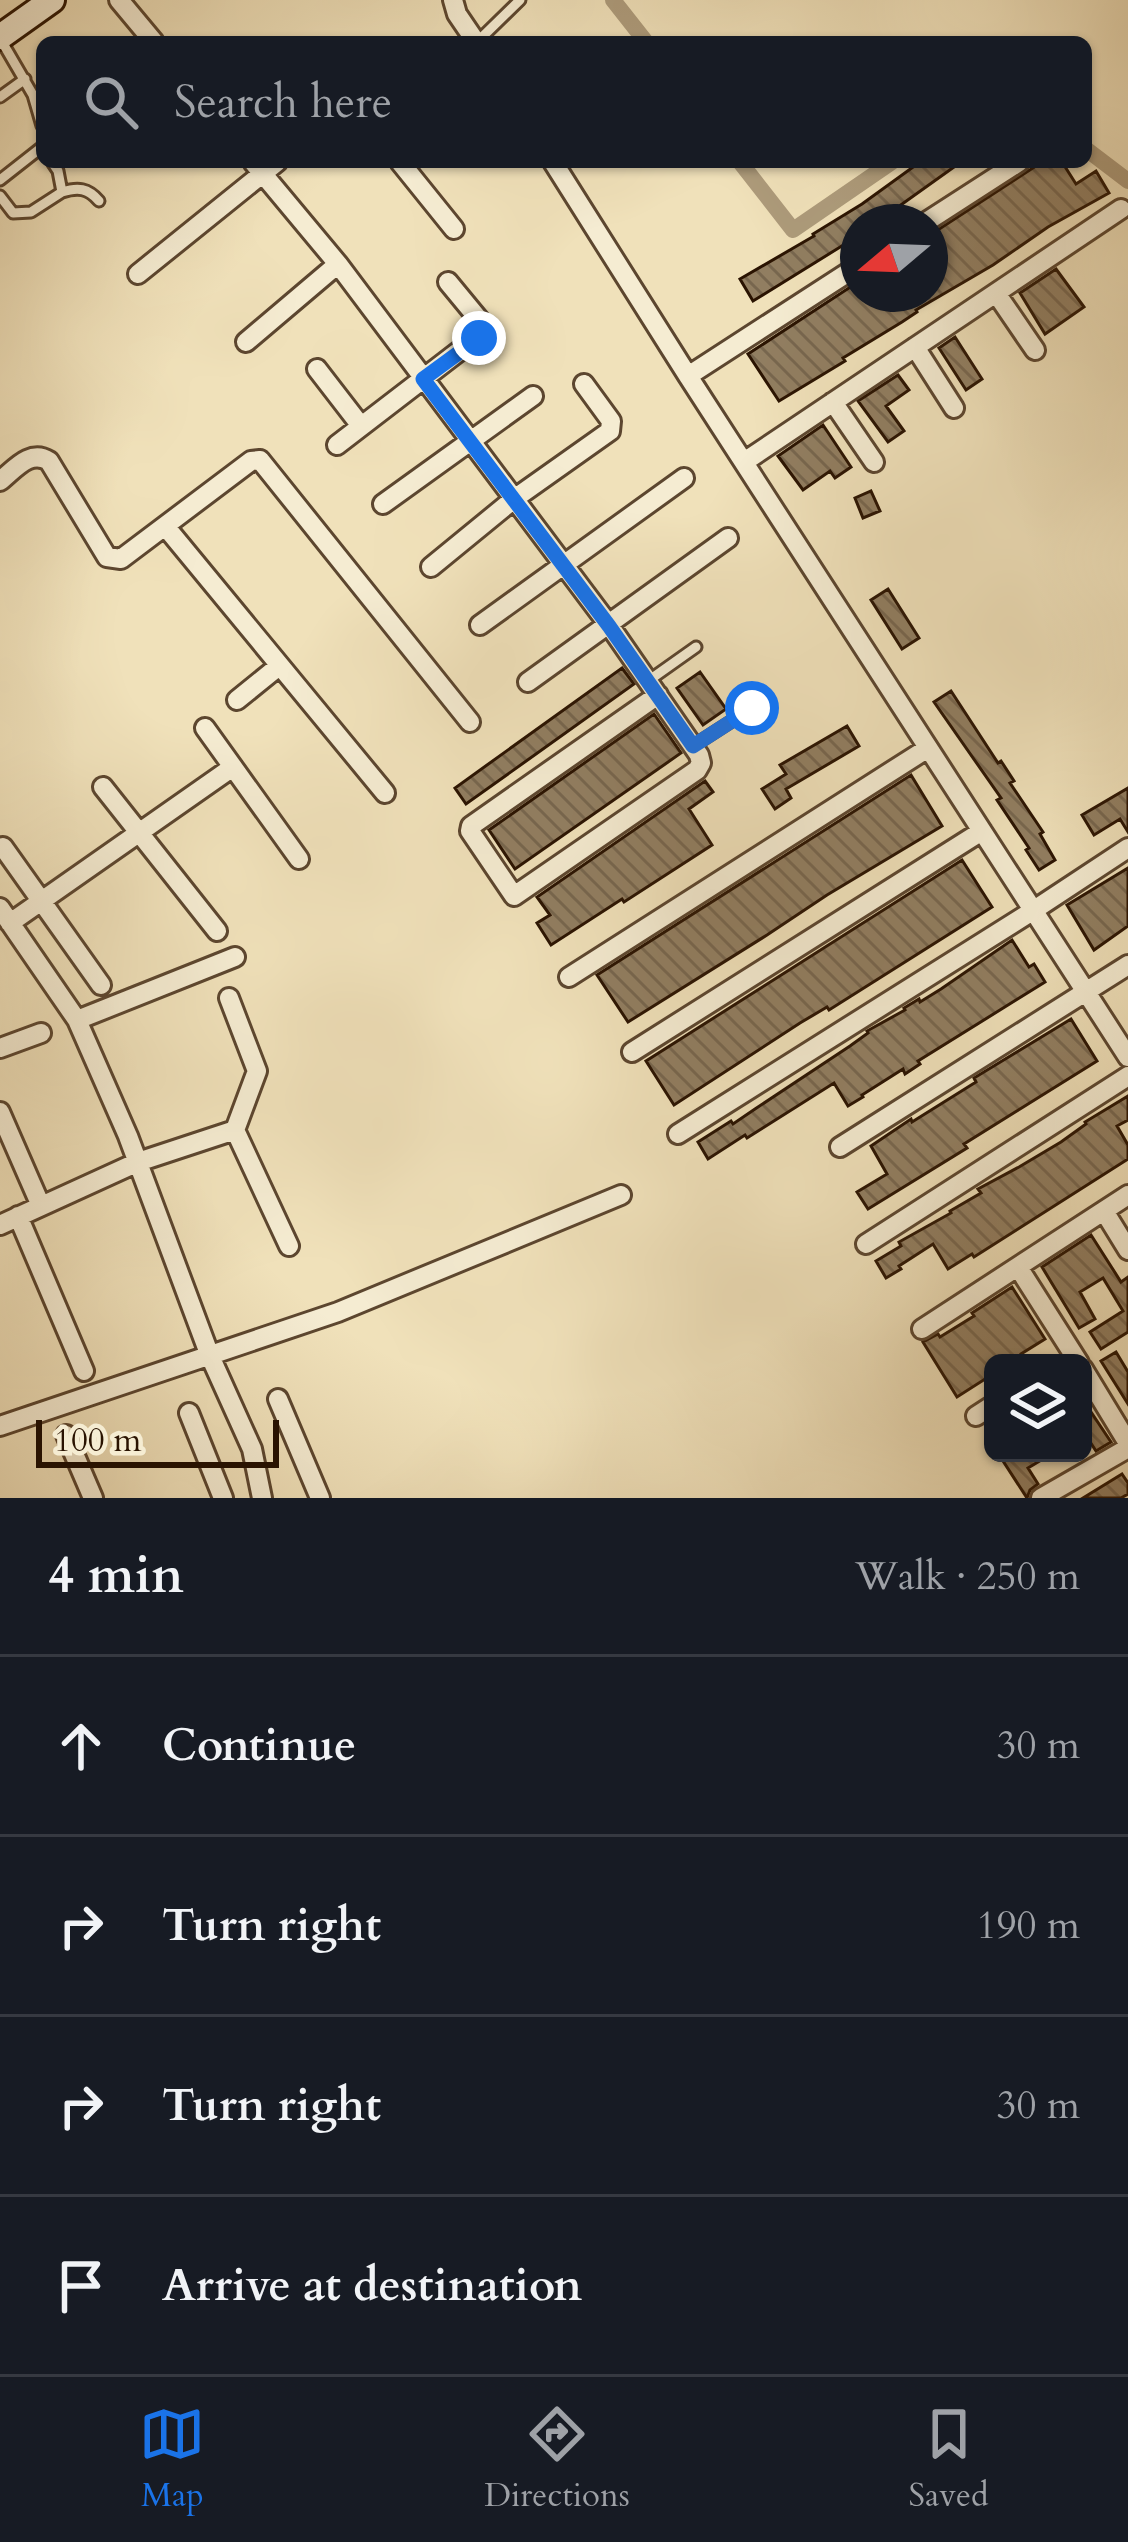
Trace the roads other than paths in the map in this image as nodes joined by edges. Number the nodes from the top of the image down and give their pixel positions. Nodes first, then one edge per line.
1 (52, 0) edge
2 (119, 0) edge
3 (452, 0) edge
4 (520, 0) edge
5 (149, 36) edge
6 (472, 36) edge
7 (482, 36) edge
8 (0, 38) edge
9 (25, 80) junction
10 (0, 98) edge
11 (36, 105) edge
12 (36, 150) edge
13 (56, 168) edge
14 (263, 168) edge
15 (266, 168) edge
16 (405, 168) edge
17 (557, 168) edge
18 (1010, 168) edge
19 (0, 180) edge
20 (62, 192) junction
21 (0, 196) edge
22 (99, 202) dead end
23 (948, 208) edge
24 (1121, 209) dead end
25 (454, 229) dead end
26 (338, 264) junction
27 (138, 274) dead end
28 (840, 278) edge
29 (448, 282) dead end
30 (996, 293) junction
31 (246, 342) dead end
32 (915, 347) junction
33 (1035, 350) dead end
34 (317, 369) dead end
35 (688, 376) junction
36 (423, 379) junction
37 (584, 384) dead end
38 (532, 396) dead end
39 (833, 402) junction
40 (954, 407) dead end
41 (361, 426) junction
42 (470, 441) junction
43 (337, 446) dead end
44 (743, 462) junction
45 (874, 462) dead end
46 (683, 478) dead end
47 (0, 481) edge
48 (514, 499) junction
49 (383, 504) dead end
50 (164, 526) junction
51 (728, 538) dead end
52 (563, 564) junction
53 (431, 567) dead end
54 (480, 625) dead end
55 (609, 626) junction
56 (696, 647) dead end
57 (280, 666) junction
58 (528, 682) dead end
59 (653, 688) junction
60 (237, 700) dead end
61 (752, 708) dead end
62 (470, 722) dead end
63 (205, 728) dead end
64 (693, 746) junction
65 (928, 748) junction
66 (233, 767) junction
67 (103, 787) dead end
68 (385, 793) dead end
69 (982, 831) junction
70 (140, 834) junction
71 (4, 847) dead end
72 (1128, 848) edge
73 (299, 859) dead end
74 (42, 901) junction
75 (1034, 910) junction
76 (5, 916) edge
77 (217, 932) dead end
78 (235, 957) dead end
79 (1128, 964) edge
80 (569, 977) dead end
81 (101, 985) dead end
82 (1086, 992) junction
83 (230, 998) dead end
84 (77, 1020) junction
85 (41, 1033) dead end
86 (0, 1048) edge
87 (632, 1052) dead end
88 (1128, 1057) edge
89 (1128, 1076) edge
90 (0, 1112) edge
91 (236, 1130) junction
92 (678, 1134) dead end
93 (840, 1147) dead end
94 (138, 1162) junction
95 (621, 1195) dead end
96 (1128, 1196) edge
97 (41, 1206) junction
98 (1104, 1211) junction
99 (9, 1221) edge
100 (866, 1244) dead end
101 (289, 1246) dead end
102 (1128, 1250) edge
103 (1018, 1267) junction
104 (922, 1329) dead end
105 (1069, 1354) edge
106 (210, 1356) junction
107 (84, 1371) dead end
108 (1092, 1390) edge
109 (278, 1399) dead end
110 (189, 1413) dead end
111 (0, 1426) edge
112 (66, 1436) dead end
113 (1128, 1445) edge
114 (93, 1498) edge
115 (223, 1498) edge
116 (262, 1498) edge
117 (320, 1498) edge
118 (1041, 1498) edge

1 - 8 main road
2 - 5 street
3 - 6 street
4 - 7 lane
8 - 9 lane
9 - 10 lane
9 - 11 lane
12 - 19 lane
13 - 20 lane
14 - 27 street
15 - 26 street
16 - 25 street
17 - 35 street
18 - 23 street
20 - 21 lane
20 - 22 lane
24 - 30 street
26 - 31 street
26 - 36 street
28 - 35 street
29 - 36 street
30 - 32 street
30 - 33 street
32 - 39 street
32 - 40 street
34 - 41 street
35 - 44 street
36 - 41 street
36 - 42 street
37 - 48 street
38 - 42 street
39 - 44 street
39 - 45 street
41 - 43 street
42 - 48 street
42 - 49 street
44 - 65 street
46 - 52 street
47 - 50 street
48 - 52 street
48 - 53 street
50 - 57 street
50 - 62 street
51 - 55 street
52 - 54 street
52 - 55 street
55 - 58 street
55 - 59 street
56 - 59 lane
57 - 60 street
57 - 68 street
59 - 64 street
59 - 64 street
61 - 64 lane
63 - 66 street
65 - 69 street
65 - 80 street
66 - 70 street
66 - 73 street
67 - 70 street
69 - 75 street
69 - 87 street
70 - 74 street
70 - 77 street
71 - 74 street
72 - 75 street
74 - 76 street
74 - 81 street
75 - 82 street
75 - 92 street
76 - 84 street
78 - 84 street
79 - 82 street
82 - 88 street
82 - 93 street
83 - 91 street
84 - 94 street
85 - 86 street
89 - 100 street
90 - 97 street
91 - 94 street
91 - 101 street
94 - 97 street
94 - 106 street
95 - 106 street
96 - 98 street
97 - 99 street
98 - 102 street
98 - 103 street
99 - 107 street
103 - 104 street
103 - 105 street
106 - 111 street
106 - 116 street
108 - 113 street
109 - 117 street
110 - 115 street
112 - 114 street
113 - 118 street

